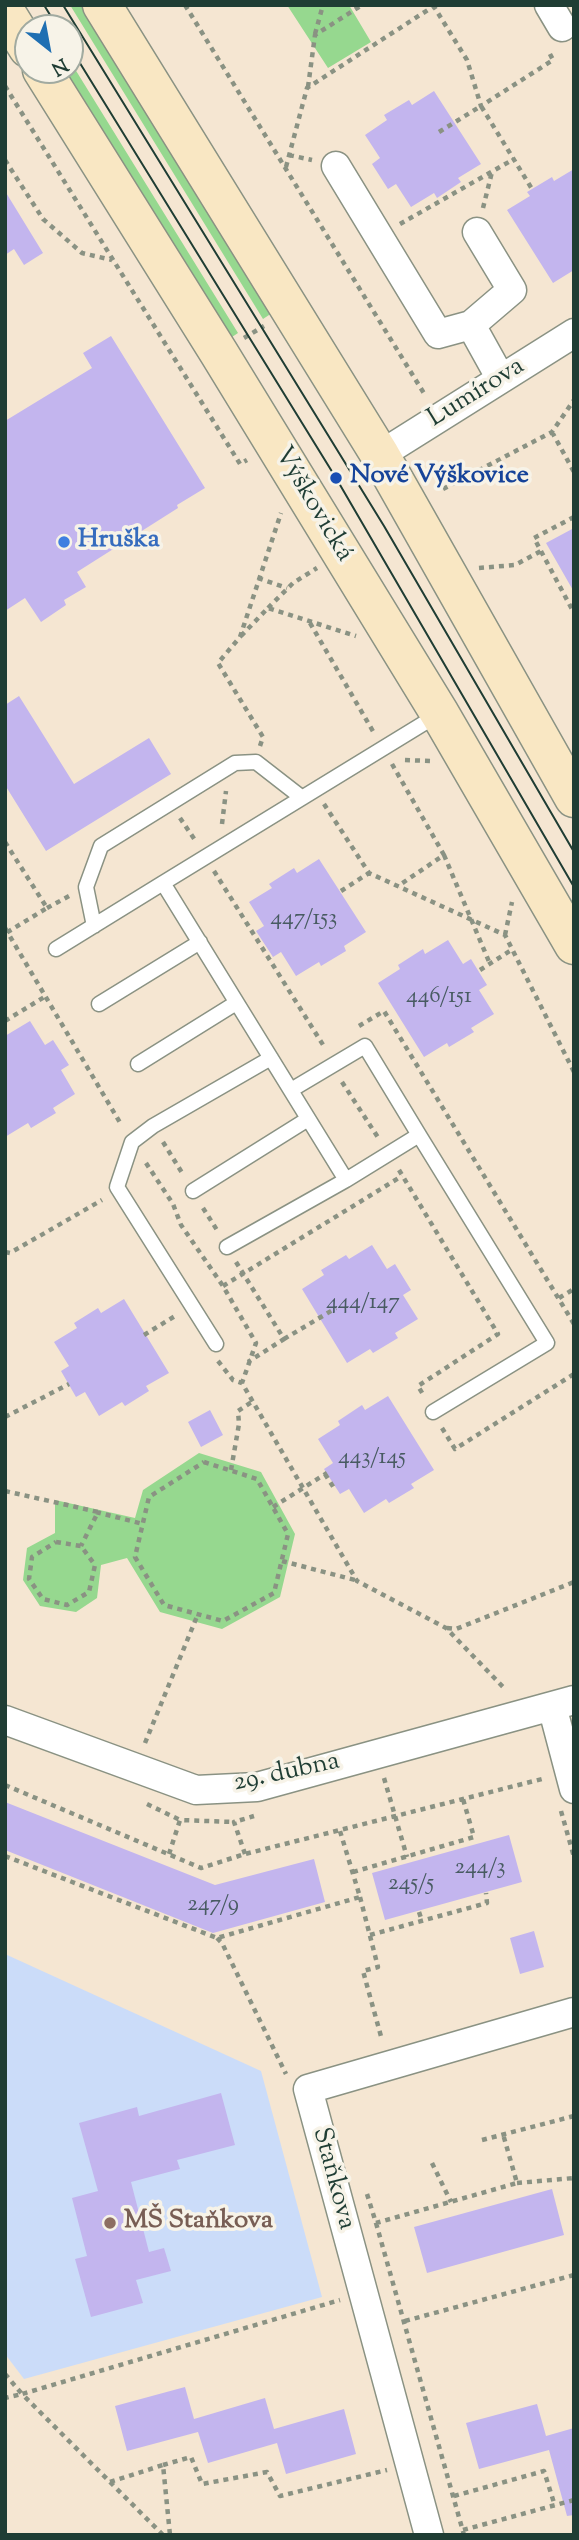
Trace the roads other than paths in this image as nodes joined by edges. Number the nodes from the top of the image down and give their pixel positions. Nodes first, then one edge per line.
1 (102, 5) edge
2 (51, 84) edge
3 (336, 166) dead end
4 (477, 232) road end
5 (471, 325) junction
6 (574, 332) edge
7 (501, 379) junction
8 (380, 455) junction
9 (440, 714) junction
10 (301, 797) junction
11 (574, 798) edge
12 (163, 883) junction
13 (94, 926) junction
14 (200, 942) junction
15 (574, 945) edge
16 (56, 949) dead end
17 (236, 1003) junction
18 (99, 1004) dead end
19 (271, 1058) junction
20 (138, 1064) dead end
21 (291, 1090) junction
22 (308, 1119) junction
23 (419, 1135) junction
24 (346, 1180) junction
25 (193, 1191) dead end
26 (227, 1247) dead end
27 (216, 1344) dead end
28 (433, 1412) road end
29 (563, 1703) edge
30 (5, 1720) edge
31 (565, 1779) edge
32 (574, 2012) edge
33 (429, 2535) edge

1 - 8 street
2 - 9 street, Výškovická
3 - 5 street
4 - 5 street
5 - 7 street
6 - 7 street, Lumírova
7 - 8 street, Lumírova
8 - 11 street
9 - 10 lane
9 - 15 street, Výškovická
10 - 12 lane
10 - 13 lane
12 - 13 lane
12 - 14 lane
13 - 16 lane
14 - 17 lane
14 - 18 lane
17 - 19 lane
17 - 20 lane
19 - 21 lane
19 - 27 lane
21 - 22 lane
21 - 23 lane
22 - 24 lane
22 - 25 lane
23 - 24 lane
23 - 28 lane
24 - 26 lane
29 - 30 street, 29. dubna
29 - 31 street
32 - 33 street, Staňkova

